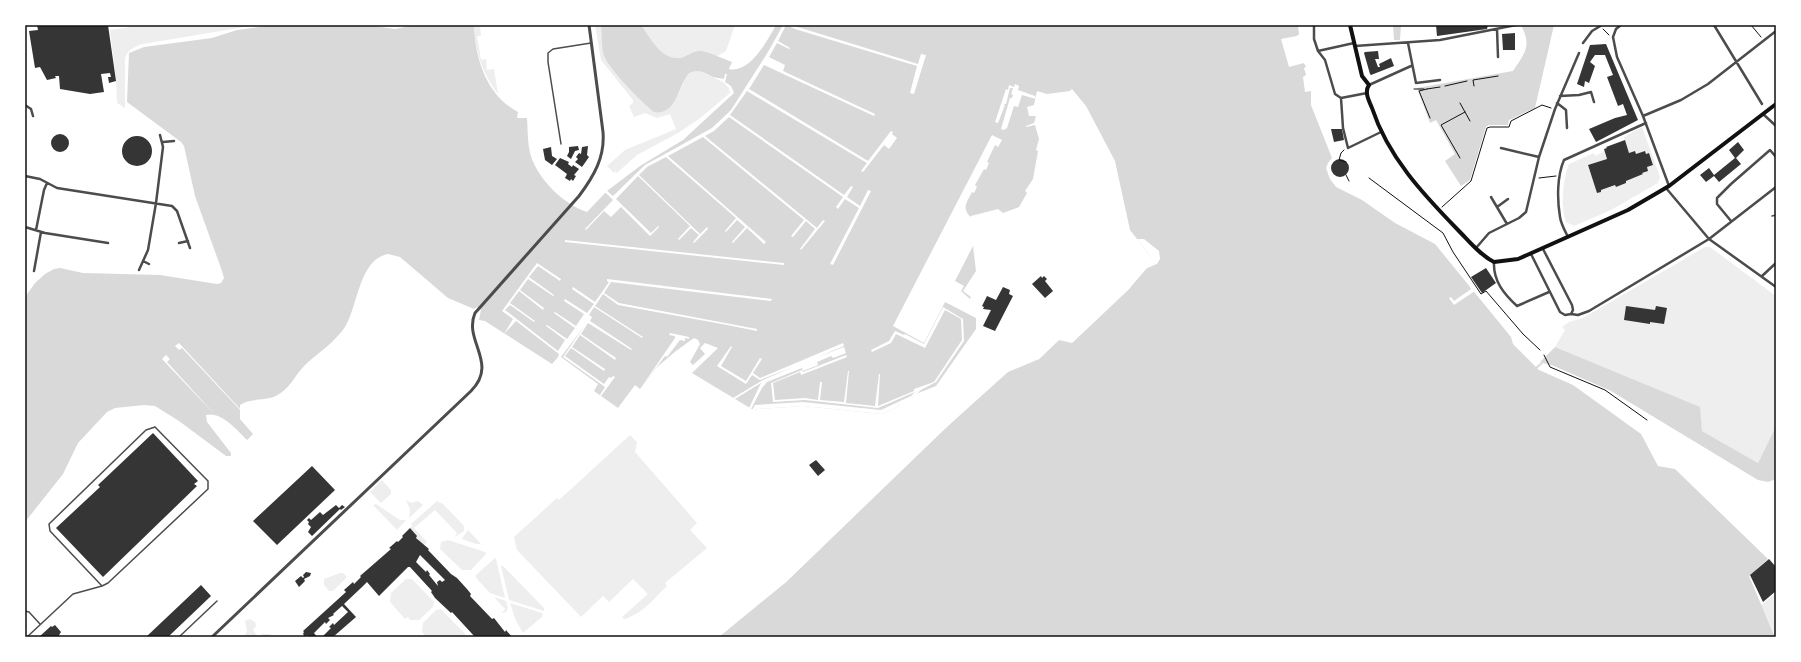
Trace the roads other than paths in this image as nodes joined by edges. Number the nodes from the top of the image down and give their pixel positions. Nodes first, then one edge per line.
1 (589, 25) edge
2 (1314, 25) edge
3 (1350, 25) edge
4 (1516, 25) edge
5 (1621, 25) edge
6 (1714, 25) edge
7 (1602, 26) edge
8 (1496, 29) junction
9 (1776, 31) edge
10 (591, 43) junction
11 (1408, 43) junction
12 (1583, 43) dead end
13 (1355, 44) junction
14 (1318, 51) junction
15 (1579, 53) dead end
16 (1498, 57) dead end
17 (1737, 63) junction
18 (1411, 66) junction
19 (1440, 80) dead end
20 (1369, 86) junction
21 (1367, 93) junction
22 (1560, 96) junction
23 (1342, 98) junction
24 (1594, 102) dead end
25 (1558, 103) junction
26 (1762, 104) dead end
27 (1776, 104) edge
28 (25, 105) edge
29 (1763, 114) junction
30 (33, 116) dead end
31 (1643, 116) junction
32 (1646, 123) junction
33 (1776, 126) edge
34 (1568, 128) dead end
35 (1381, 132) junction
36 (160, 135) dead end
37 (174, 141) dead end
38 (163, 142) junction
39 (561, 144) dead end
40 (1501, 148) dead end
41 (1538, 157) junction
42 (1776, 157) edge
43 (25, 176) edge
44 (47, 183) junction
45 (1668, 187) junction
46 (1776, 187) edge
47 (1491, 197) dead end
48 (1508, 200) dead end
49 (156, 202) junction
50 (1497, 207) junction
51 (1776, 215) edge
52 (1772, 216) dead end
53 (1731, 220) junction
54 (1507, 224) junction
55 (25, 227) edge
56 (36, 230) junction
57 (41, 232) junction
58 (1568, 238) junction
59 (1709, 239) junction
60 (188, 241) junction
61 (108, 242) dead end
62 (179, 243) dead end
63 (190, 248) dead end
64 (1476, 248) junction
65 (1543, 249) junction
66 (1531, 254) junction
67 (144, 261) junction
68 (1494, 262) junction
69 (1776, 263) edge
70 (149, 264) dead end
71 (139, 270) dead end
72 (34, 271) dead end
73 (1762, 276) junction
74 (1776, 287) edge
75 (1549, 292) junction
76 (1571, 314) junction
77 (102, 586) junction
78 (217, 601) dead end
79 (25, 611) edge
80 (40, 624) junction
81 (27, 637) edge
82 (179, 637) edge
83 (212, 637) edge

1 - 10 street
2 - 14 street
3 - 13 main road
4 - 8 street
5 - 31 street
6 - 17 street
7 - 12 street
8 - 11 street
8 - 16 street
9 - 17 street
10 - 39 lane
10 - 83 street
11 - 13 street
11 - 18 street
13 - 14 street
13 - 20 main road
14 - 23 street
15 - 22 street
17 - 26 street
17 - 31 street
18 - 19 street
18 - 20 street
20 - 21 main road
21 - 23 street
21 - 35 main road
22 - 24 street
22 - 25 street
23 - 35 street
25 - 34 street
25 - 41 street
27 - 29 main road
28 - 30 street
29 - 33 street
29 - 45 main road
31 - 32 street
32 - 45 street
32 - 58 street
35 - 64 main road
36 - 38 street
37 - 38 street
38 - 49 street
40 - 41 street
41 - 54 street
42 - 53 street
43 - 44 street
44 - 49 street
44 - 56 street
45 - 58 main road
45 - 59 street
46 - 53 street
47 - 50 street
48 - 50 street
49 - 60 street
49 - 67 street
50 - 54 street
51 - 52 lane
53 - 59 street
54 - 64 street
55 - 56 street
56 - 57 street
57 - 61 street
57 - 72 street
58 - 65 main road
59 - 73 street
59 - 76 street
60 - 62 street
60 - 63 street
64 - 68 main road
65 - 66 main road
65 - 76 street
66 - 68 main road
66 - 75 street
67 - 70 street
67 - 71 street
68 - 75 street
69 - 73 street
73 - 74 street
75 - 76 street
77 - 77 lane
77 - 80 lane
78 - 82 lane
79 - 80 lane
80 - 81 lane

